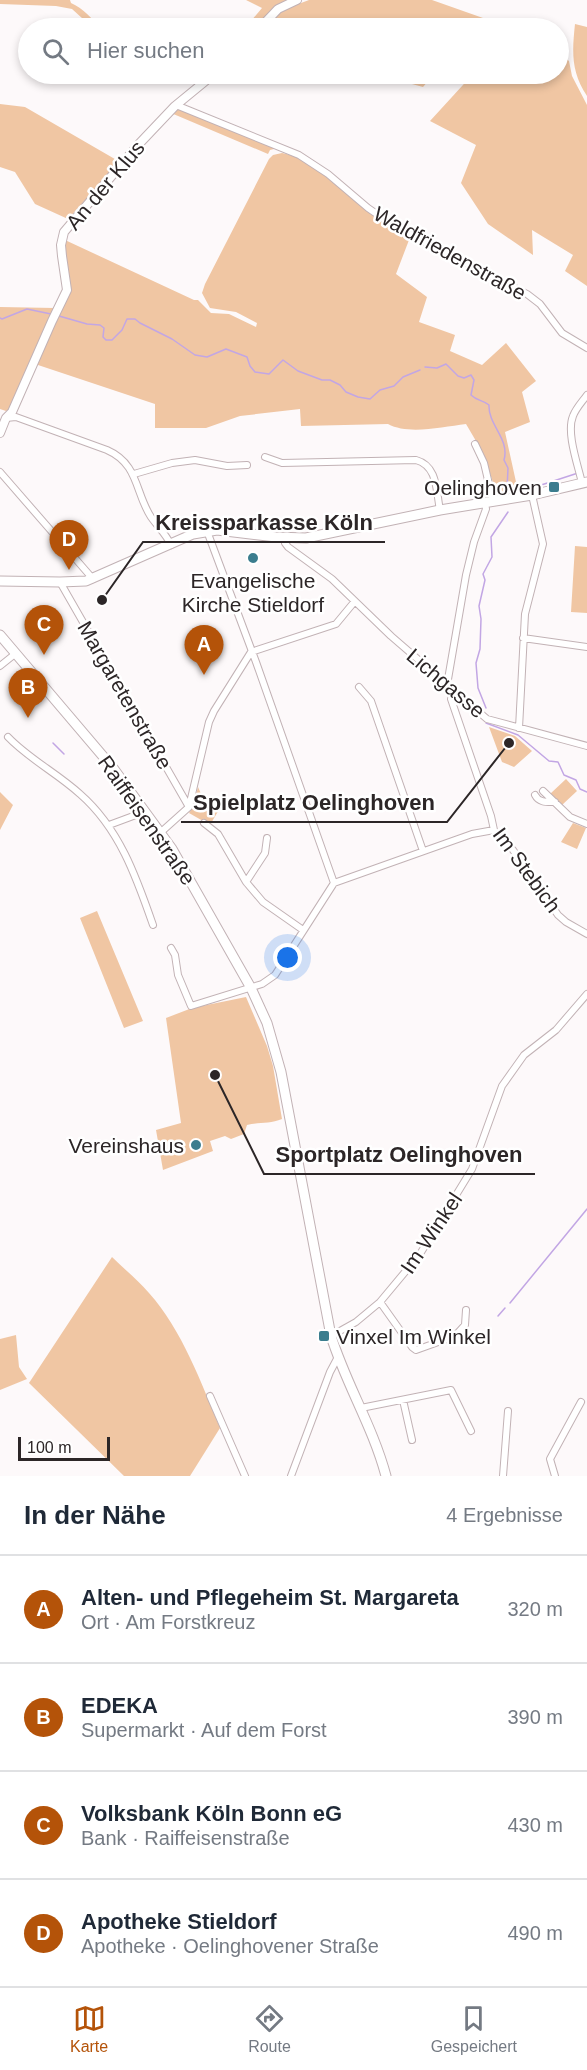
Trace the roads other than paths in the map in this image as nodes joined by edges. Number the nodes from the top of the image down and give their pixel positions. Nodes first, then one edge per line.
1 (297, 0) edge
2 (269, 18) edge
3 (202, 84) edge
4 (176, 105) junction
5 (587, 348) edge
6 (587, 395) edge
7 (3, 415) edge
8 (0, 433) edge
9 (475, 444) dead end
10 (265, 457) dead end
11 (248, 465) dead end
12 (0, 472) edge
13 (134, 474) junction
14 (582, 478) edge
15 (532, 495) junction
16 (489, 502) junction
17 (440, 510) junction
18 (207, 531) junction
19 (284, 537) junction
20 (171, 545) junction
21 (93, 579) junction
22 (0, 581) edge
23 (60, 582) junction
24 (355, 602) junction
25 (0, 635) edge
26 (523, 638) junction
27 (587, 647) edge
28 (251, 652) junction
29 (15, 654) junction
30 (0, 666) edge
31 (447, 685) junction
32 (359, 687) dead end
33 (454, 692) junction
34 (519, 728) junction
35 (8, 737) dead end
36 (587, 746) edge
37 (543, 791) dead end
38 (535, 795) dead end
39 (555, 802) junction
40 (189, 807) junction
41 (144, 812) junction
42 (204, 823) dead end
43 (587, 824) edge
44 (109, 825) junction
45 (494, 830) junction
46 (160, 833) junction
47 (267, 838) dead end
48 (423, 851) junction
49 (246, 882) junction
50 (333, 883) junction
51 (153, 925) dead end
52 (303, 930) junction
53 (587, 934) edge
54 (171, 948) dead end
55 (251, 988) junction
56 (587, 994) edge
57 (380, 1302) junction
58 (466, 1310) dead end
59 (331, 1336) junction
60 (338, 1357) junction
61 (210, 1396) dead end
62 (403, 1400) junction
63 (581, 1402) dead end
64 (361, 1408) junction
65 (508, 1411) dead end
66 (471, 1431) dead end
67 (412, 1440) dead end
68 (244, 1476) edge
69 (291, 1476) edge
70 (387, 1476) edge
71 (503, 1476) edge
72 (555, 1476) edge

1 - 2 street
3 - 4 street, An der Klus
4 - 5 street, Waldfriedenstraße
4 - 7 street, An der Klus
6 - 14 street
7 - 8 street, An der Klus
7 - 13 street
9 - 16 street
10 - 17 street
11 - 13 street
12 - 21 street
13 - 20 street
14 - 15 main road
15 - 16 main road
15 - 26 street
16 - 17 main road
16 - 31 street
17 - 19 main road
18 - 19 main road
18 - 20 main road
18 - 28 street
19 - 24 street, Lichgasse
20 - 21 main road
21 - 23 main road
22 - 23 main road
23 - 40 street, Margaretenstraße
24 - 28 street
24 - 31 street, Lichgasse
25 - 29 main road, Raiffeisenstraße
26 - 27 street
26 - 34 street
28 - 40 street
28 - 50 street
29 - 30 street
29 - 41 main road, Raiffeisenstraße
31 - 33 street, Lichgasse
32 - 48 street
33 - 34 street, Lichgasse
33 - 45 street, Im Stebich
34 - 36 street, Lichgasse
35 - 44 street
37 - 39 street
38 - 39 street
39 - 43 street
40 - 46 street
41 - 44 street
41 - 46 main road, Raiffeisenstraße
42 - 49 street
44 - 51 street
45 - 48 street
45 - 53 street, Im Stebich
46 - 55 main road, Raiffeisenstraße
47 - 49 street
48 - 50 street
49 - 52 street
50 - 52 street
52 - 55 street
54 - 55 street
55 - 59 main road, Raiffeisenstraße
56 - 57 street, Im Winkel
57 - 58 street
57 - 59 street, Im Winkel
59 - 60 main road, Raiffeisenstraße
60 - 64 main road, Raiffeisenstraße
60 - 69 street
61 - 68 street
62 - 64 street
62 - 66 street
62 - 67 street
63 - 72 street
64 - 70 main road, Raiffeisenstraße
65 - 71 street

